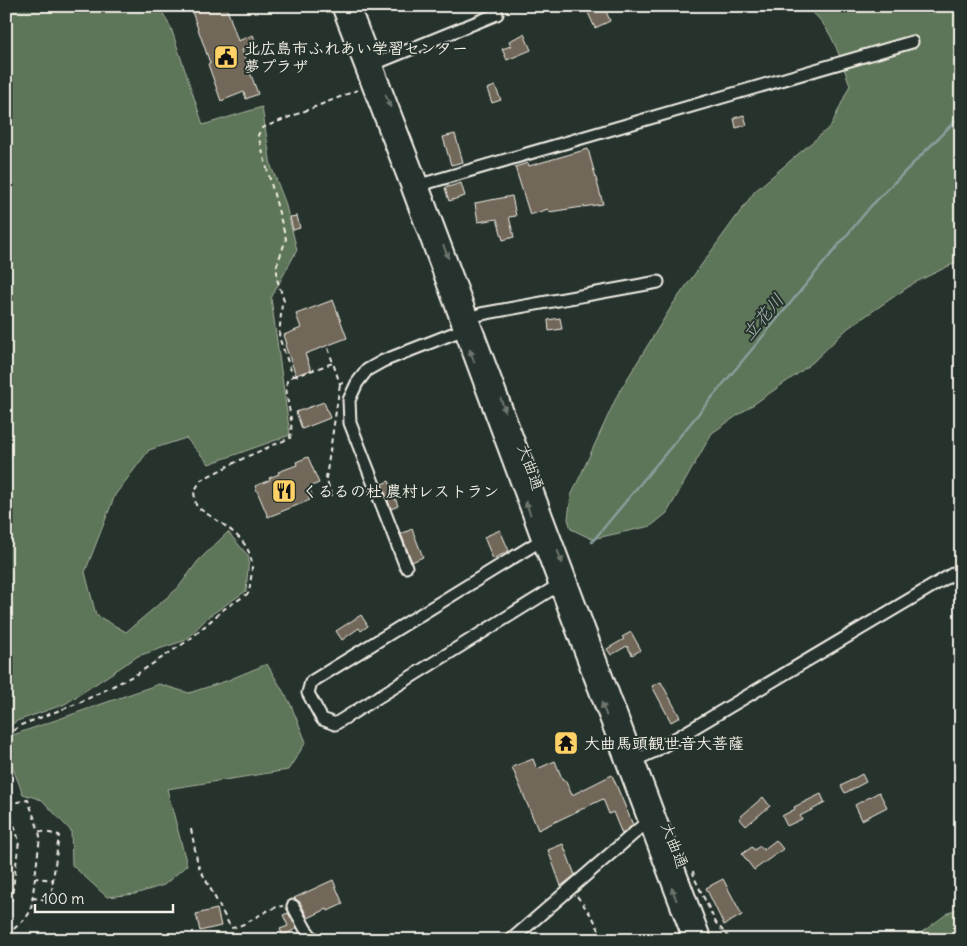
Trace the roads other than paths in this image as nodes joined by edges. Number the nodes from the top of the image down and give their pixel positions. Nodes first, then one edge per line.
1 (339, 6) edge
2 (352, 6) edge
3 (497, 14) dead end
4 (912, 42) dead end
5 (374, 64) junction
6 (415, 187) junction
7 (658, 282) dead end
8 (471, 318) junction
9 (462, 330) junction
10 (540, 541) junction
11 (406, 567) dead end
12 (961, 570) edge
13 (557, 586) junction
14 (631, 762) junction
15 (648, 822) junction
16 (293, 906) road end
17 (314, 940) edge
18 (511, 940) edge
19 (691, 940) edge
20 (704, 940) edge

1 - 6 main road, 大曲通
2 - 5 main road, 大曲通
3 - 5 street
4 - 6 street
5 -> 6 main road, 大曲通
6 -> 8 main road, 大曲通
6 - 9 main road, 大曲通
7 - 8 street
8 - 9 street
8 -> 14 main road, 大曲通
10 -> 9 main road, 大曲通
9 - 11 street
10 - 13 main road, 大曲通
10 - 13 street
12 - 14 street
14 -> 13 main road, 大曲通
14 - 15 main road, 大曲通
14 - 20 main road, 大曲通
15 - 18 street
19 -> 15 main road, 大曲通
16 - 17 street

